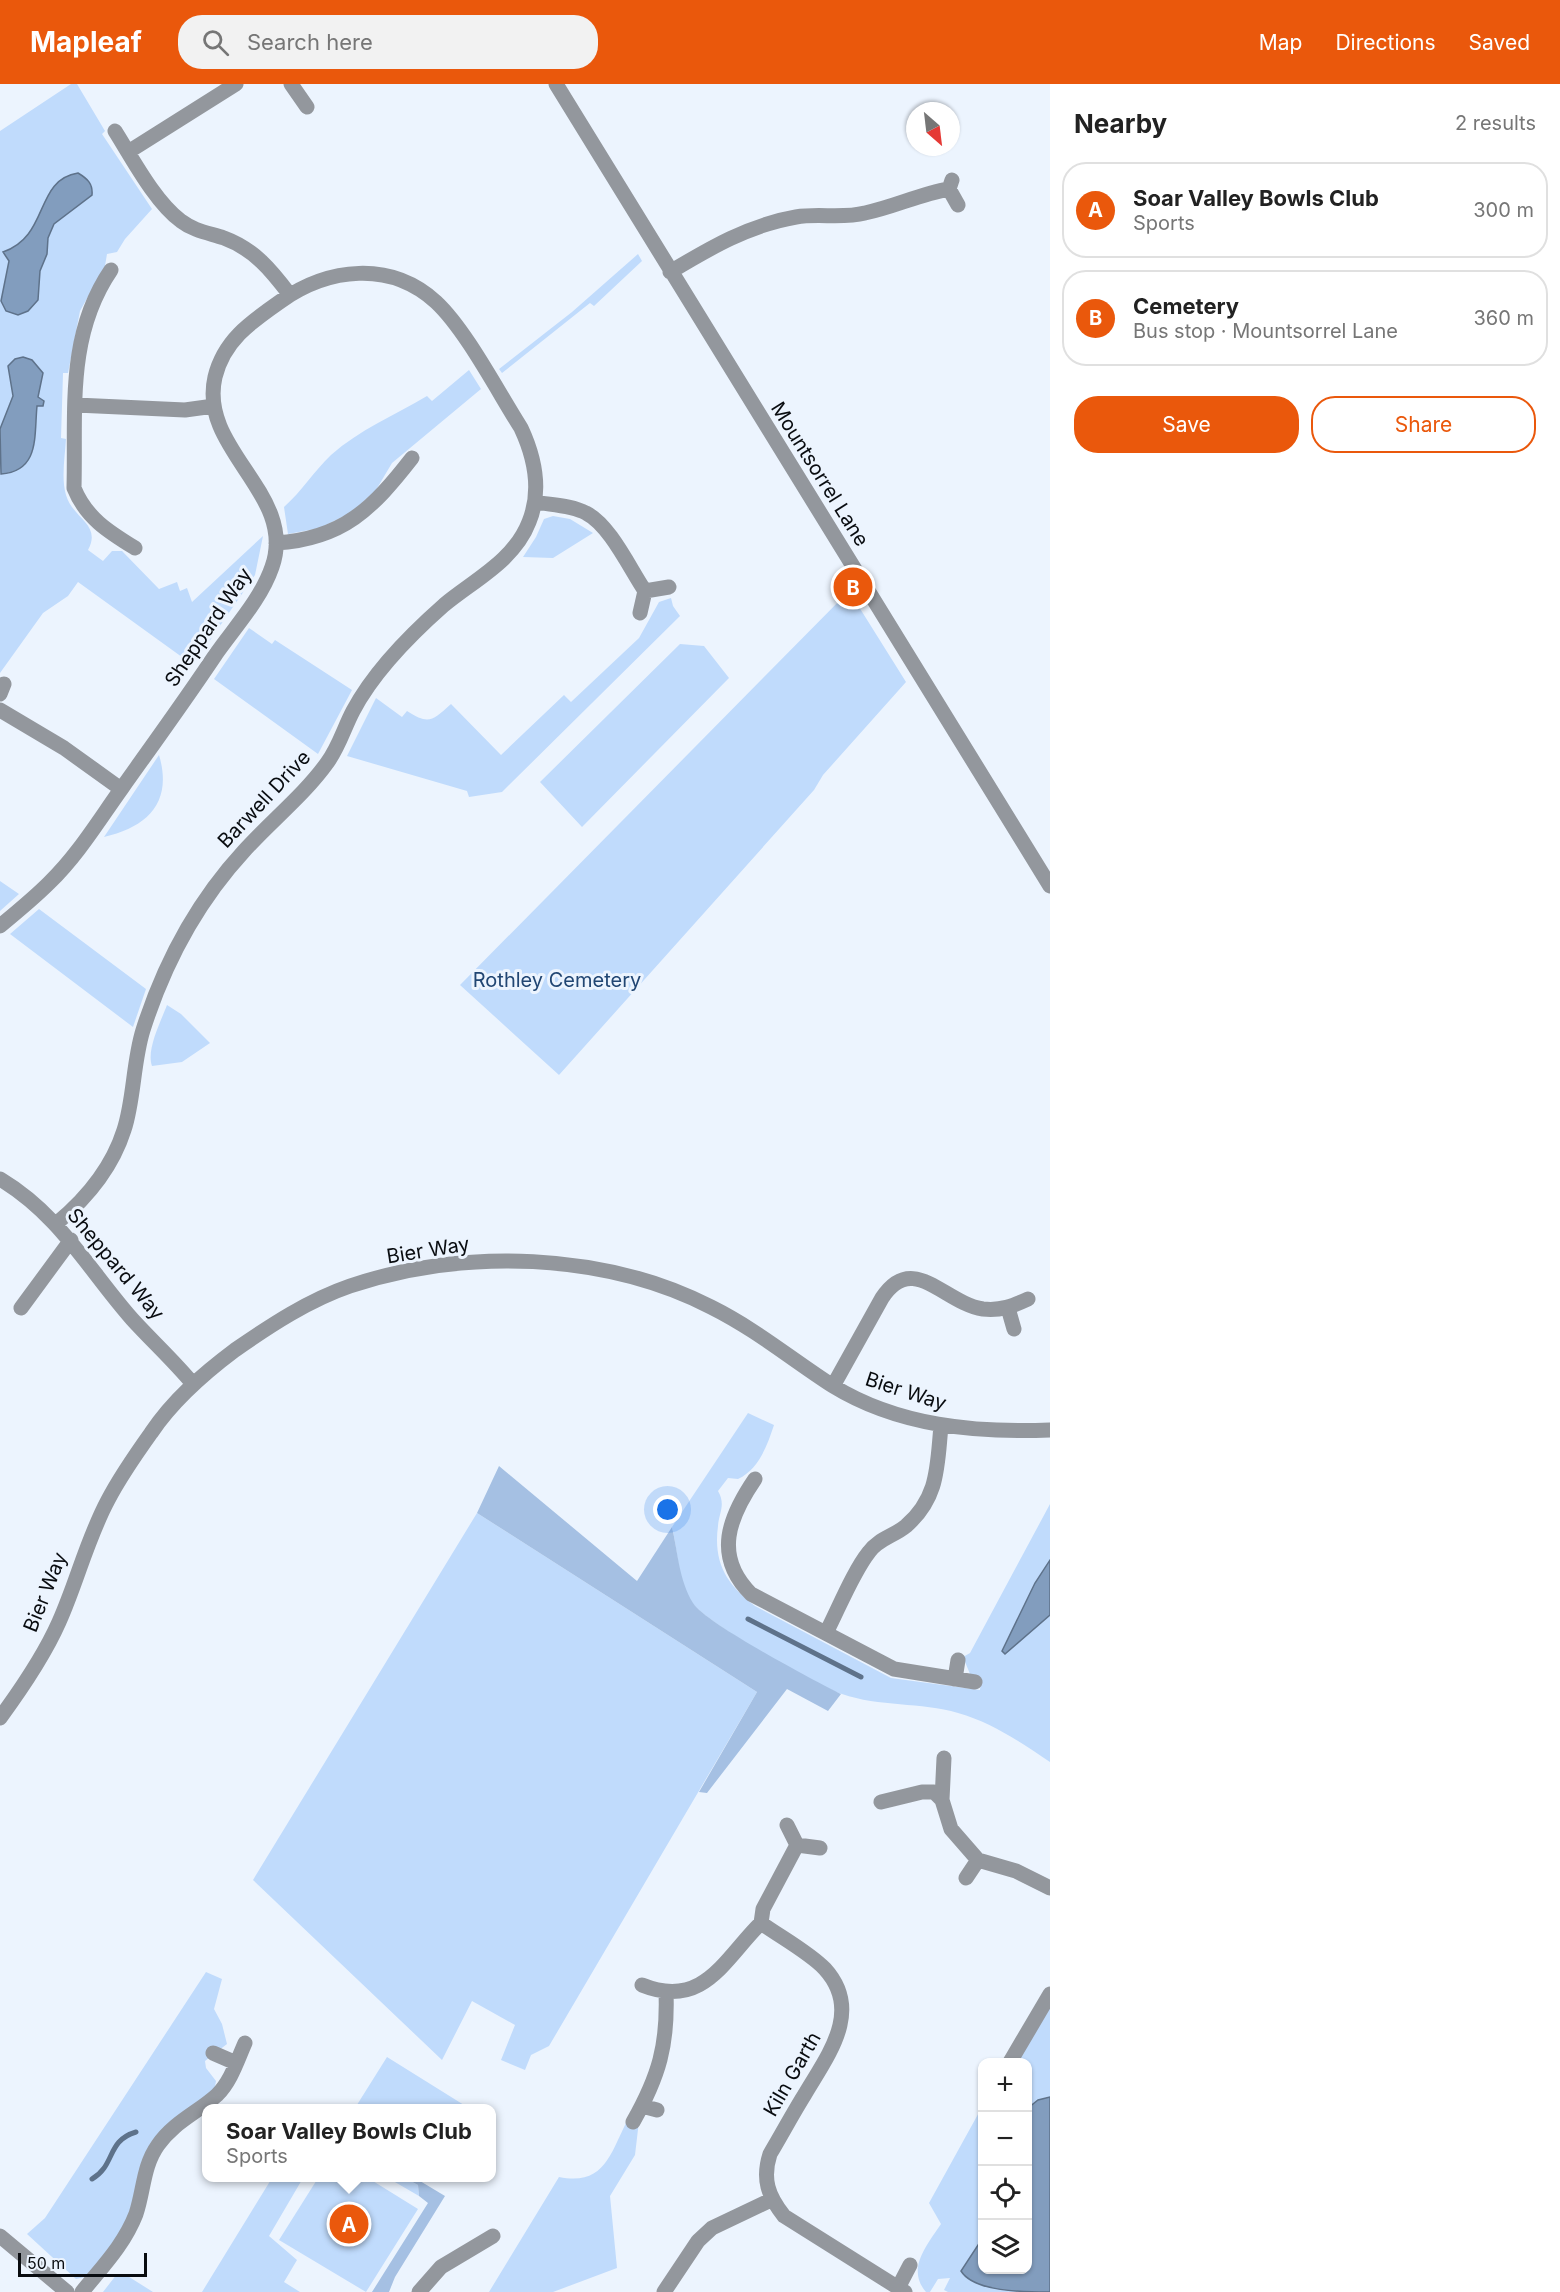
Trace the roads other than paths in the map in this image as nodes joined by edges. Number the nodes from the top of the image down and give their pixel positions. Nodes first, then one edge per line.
1 (236, 84) edge
2 (291, 84) edge
3 (556, 84) edge
4 (307, 107) dead end
5 (115, 131) dead end
6 (128, 152) junction
7 (958, 205) dead end
8 (111, 270) dead end
9 (670, 272) junction
10 (290, 295) junction
11 (487, 375) joint
12 (76, 405) junction
13 (214, 406) junction
14 (412, 458) dead end
15 (535, 502) junction
16 (276, 543) junction
17 (135, 548) dead end
18 (669, 587) dead end
19 (645, 591) junction
20 (640, 613) dead end
21 (0, 710) edge
22 (121, 789) junction
23 (1050, 886) edge
24 (0, 926) edge
25 (0, 1179) edge
26 (57, 1223) junction
27 (71, 1240) junction
28 (1028, 1299) dead end
29 (21, 1308) dead end
30 (1008, 1308) junction
31 (1014, 1329) dead end
32 (193, 1384) junction
33 (833, 1386) junction
34 (941, 1426) junction
35 (1050, 1430) edge
36 (755, 1479) dead end
37 (826, 1633) junction
38 (958, 1660) dead end
39 (955, 1679) junction
40 (975, 1682) dead end
41 (0, 1718) edge
42 (944, 1758) dead end
43 (942, 1800) junction
44 (881, 1802) dead end
45 (787, 1825) dead end
46 (797, 1845) junction
47 (820, 1848) dead end
48 (978, 1860) junction
49 (966, 1878) dead end
50 (1050, 1888) edge
51 (761, 1923) junction
52 (642, 1985) dead end
53 (666, 1992) junction
54 (1050, 1994) edge
55 (244, 2043) dead end
56 (213, 2053) dead end
57 (1012, 2058) edge
58 (236, 2063) junction
59 (204, 2104) edge
60 (202, 2106) edge
61 (633, 2122) dead end
62 (771, 2199) junction
63 (0, 2236) edge
64 (493, 2236) dead end
65 (6, 2246) edge
66 (910, 2265) dead end
67 (901, 2290) edge
68 (67, 2292) edge
69 (82, 2292) edge
70 (419, 2292) edge
71 (664, 2292) edge

1 - 6 street
2 - 4 street
3 - 9 street, Mountsorrel Lane
5 - 6 street
6 - 10 street
7 - 9 street
8 - 12 street
9 - 23 street, Mountsorrel Lane
10 - 11 street, Sheppard Way
10 - 13 street, Sheppard Way
11 - 15 street, Barwell Drive
12 - 13 street
12 - 17 street
13 - 16 street, Sheppard Way
14 - 16 street
15 - 19 street
15 - 26 street, Barwell Drive
16 - 22 street, Sheppard Way
18 - 19 street
19 - 20 street
21 - 22 street
22 - 24 street, Sheppard Way
25 - 26 street, Sheppard Way
26 - 27 street, Sheppard Way
27 - 29 street
27 - 32 street, Sheppard Way
28 - 30 street
30 - 31 street
30 - 33 street
32 - 33 street, Bier Way
32 - 41 street, Bier Way
33 - 34 street, Bier Way
34 - 35 street, Bier Way
34 - 37 street
36 - 37 street
37 - 39 street
38 - 39 street
39 - 40 street
42 - 43 street
43 - 44 street
43 - 48 street
45 - 46 street
46 - 47 street
46 - 51 street
48 - 49 street
48 - 50 street
51 - 53 street
51 - 62 street, Kiln Garth
52 - 53 street
53 - 61 street
54 - 57 street
55 - 58 street
56 - 58 street
58 - 59 street
60 - 69 street
62 - 67 street
62 - 71 street
63 - 65 street
64 - 70 street
65 - 68 street
66 - 67 street

